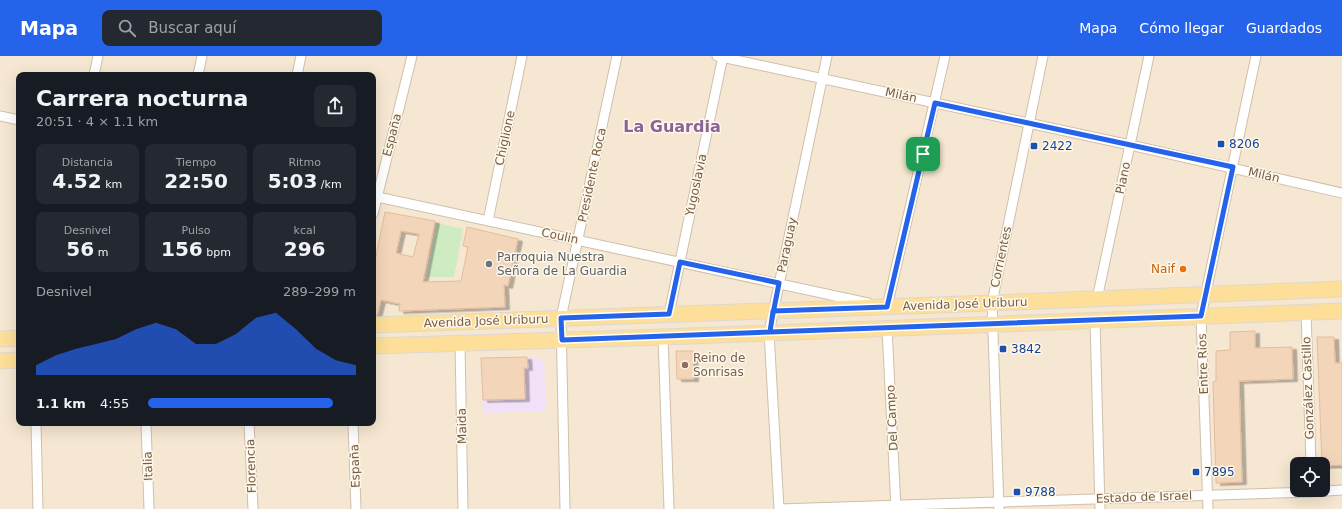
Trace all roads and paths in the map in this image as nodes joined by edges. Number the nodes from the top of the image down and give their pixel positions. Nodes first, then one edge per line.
1 (98, 56) edge
2 (202, 56) edge
3 (301, 56) edge
4 (412, 56) edge
5 (522, 56) edge
6 (617, 56) edge
7 (721, 56) edge
8 (827, 56) edge
9 (945, 56) edge
10 (1043, 56) edge
11 (1149, 56) edge
12 (1256, 56) edge
13 (95, 72) edge
14 (199, 72) edge
15 (298, 72) edge
16 (823, 78) junction
17 (935, 103) junction
18 (0, 116) edge
19 (16, 119) edge
20 (1029, 123) junction
21 (1130, 145) junction
22 (1233, 167) junction
23 (376, 192) edge
24 (1342, 192) edge
25 (376, 196) edge
26 (488, 221) junction
27 (578, 240) junction
28 (680, 262) junction
29 (779, 283) junction
30 (1342, 289) edge
31 (1206, 295) junction
32 (1097, 299) junction
33 (992, 303) junction
34 (887, 307) junction
35 (773, 311) junction
36 (1342, 311) edge
37 (1306, 312) junction
38 (669, 314) junction
39 (1201, 316) junction
40 (561, 318) junction
41 (1095, 320) junction
42 (992, 324) junction
43 (376, 325) edge
44 (887, 328) junction
45 (770, 332) junction
46 (663, 336) junction
47 (16, 338) edge
48 (0, 339) edge
49 (562, 340) junction
50 (460, 344) junction
51 (376, 346) edge
52 (16, 360) edge
53 (0, 361) edge
54 (36, 426) edge
55 (146, 426) edge
56 (250, 426) edge
57 (353, 426) edge
58 (1311, 457) edge
59 (1330, 490) edge
60 (1342, 490) edge
61 (1290, 492) edge
62 (1208, 495) junction
63 (1099, 498) junction
64 (998, 505) edge
65 (896, 507) edge
66 (38, 509) edge
67 (149, 509) edge
68 (253, 509) edge
69 (356, 509) edge
70 (463, 509) edge
71 (564, 509) edge
72 (669, 509) edge
73 (779, 509) edge
74 (1100, 509) edge
75 (1208, 509) edge

1 - 13 street
2 - 14 street
3 - 15 street
4 - 23 street, España
5 - 26 street, Chiglione
6 - 27 street, Presidente Roca
7 - 16 street, Milán
7 - 28 street, Yugoslavia
8 - 16 street, Paraguay
9 - 17 street
10 - 20 street, Corrientes
11 - 21 street, Piano
12 - 22 street, Entre Ríos
16 - 17 street, Milán
16 - 29 street, Paraguay
17 - 20 street, Milán
17 - 34 street
18 - 19 street
20 - 21 street, Milán
20 - 33 street, Corrientes
21 - 22 street, Milán
21 - 32 street, Piano
22 - 24 street, Milán
22 - 31 street, Entre Ríos
25 - 26 street, Coulin
26 - 27 street, Coulin
27 - 28 street, Coulin
27 - 40 street, Presidente Roca
28 - 29 street, Coulin
28 - 38 street, Yugoslavia
29 - 34 street, Coulin
29 - 35 street, Paraguay
30 - 31 main road, Avenida José Uriburu
31 - 32 main road, Avenida José Uriburu
31 - 39 street, Entre Ríos
32 - 33 main road, Avenida José Uriburu
33 - 34 main road, Avenida José Uriburu
33 - 42 street, Corrientes
34 - 35 main road, Avenida José Uriburu
35 - 38 main road, Avenida José Uriburu
35 - 45 street, Paraguay
36 - 37 main road, Avenida José Uriburu
37 - 39 main road, Avenida José Uriburu
37 - 58 street, González Castillo
38 - 40 main road, Avenida José Uriburu
39 - 41 main road, Avenida José Uriburu
39 - 62 street, Entre Ríos
40 - 43 main road, Avenida José Uriburu
40 - 49 street, Presidente Roca
41 - 42 main road, Avenida José Uriburu
41 - 63 street
42 - 44 main road, Avenida José Uriburu
42 - 64 street, Corrientes
44 - 45 main road, Avenida José Uriburu
44 - 65 street, Del Campo
45 - 46 main road, Avenida José Uriburu
45 - 73 street, Paraguay
46 - 49 main road, Avenida José Uriburu
46 - 72 street
47 - 48 main road
49 - 50 main road, Avenida José Uriburu
49 - 71 street, Presidente Roca
50 - 51 main road, Avenida José Uriburu
50 - 70 street, Maida
52 - 53 main road
54 - 66 street
55 - 67 street, Italia
56 - 68 street, Florencia
57 - 69 street, España
59 - 60 street, Estado de Israel
61 - 62 street, Estado de Israel
62 - 63 street, Estado de Israel
62 - 75 street, Entre Ríos
63 - 64 street, Estado de Israel
63 - 74 street
64 - 65 street, Estado de Israel
65 - 73 street, Estado de Israel

